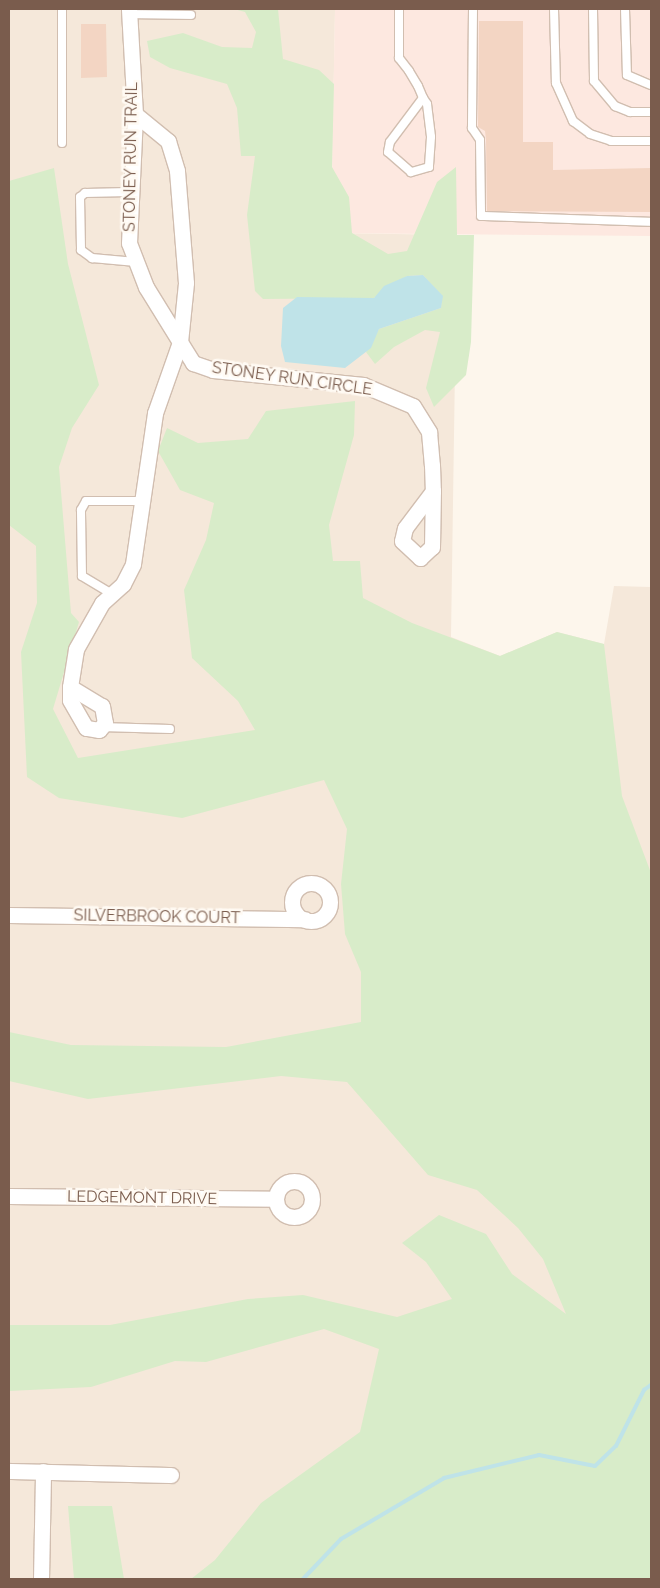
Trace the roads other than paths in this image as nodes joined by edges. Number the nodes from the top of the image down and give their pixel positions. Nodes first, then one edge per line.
1 (62, 9) edge
2 (399, 9) edge
3 (473, 9) edge
4 (554, 9) edge
5 (593, 9) edge
6 (625, 9) edge
7 (129, 11) edge
8 (191, 15) dead end
9 (651, 85) edge
10 (424, 98) junction
11 (651, 112) edge
12 (136, 114) junction
13 (651, 141) edge
14 (62, 143) dead end
15 (129, 192) junction
16 (651, 222) edge
17 (136, 262) junction
18 (180, 342) junction
19 (433, 491) dead end
20 (140, 501) junction
21 (112, 594) junction
22 (70, 687) junction
23 (101, 727) junction
24 (170, 729) dead end
25 (9, 915) edge
26 (305, 919) dead end
27 (9, 1196) edge
28 (276, 1199) dead end
29 (9, 1471) edge
30 (43, 1472) junction
31 (170, 1475) dead end
32 (41, 1579) edge

1 - 14 lane
2 - 10 lane
3 - 16 lane
4 - 13 lane
5 - 11 lane
6 - 9 lane
7 - 8 lane
7 - 12 street, STONEY RUN TRAIL
10 - 10 lane
12 - 15 street, STONEY RUN TRAIL
12 - 18 street
15 - 17 street, STONEY RUN TRAIL
15 - 17 lane
17 - 18 street, STONEY RUN TRAIL
18 - 19 street, STONEY RUN CIRCLE
18 - 20 street
20 - 21 street
20 - 21 lane
21 - 22 street
22 - 23 street
22 - 23 street
23 - 24 lane
25 - 26 street, SILVERBROOK COURT
27 - 28 street, LEDGEMONT DRIVE
29 - 30 street
30 - 31 street
30 - 32 street

